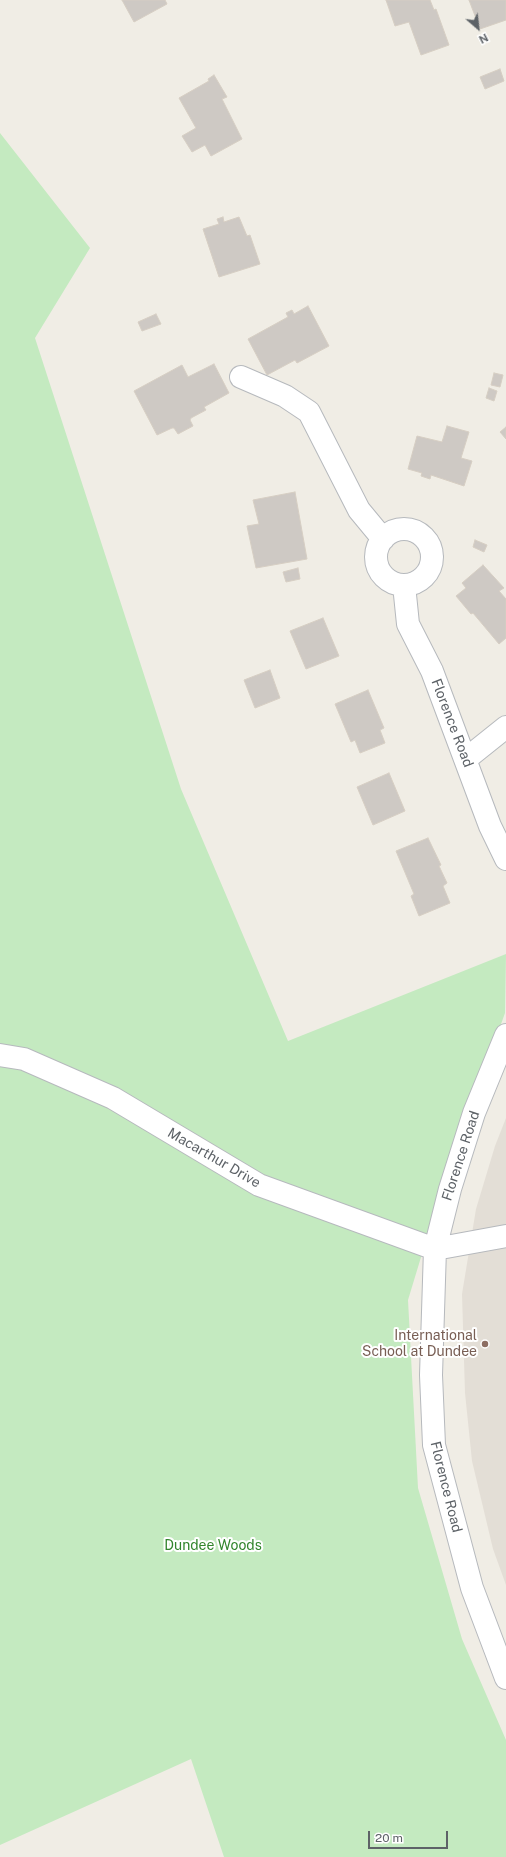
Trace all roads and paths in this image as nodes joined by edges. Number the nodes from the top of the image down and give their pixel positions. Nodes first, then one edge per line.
1 (241, 377) dead end
2 (383, 539) junction
3 (404, 585) junction
4 (506, 727) edge
5 (466, 759) junction
6 (506, 859) edge
7 (506, 1035) edge
8 (0, 1055) edge
9 (506, 1236) edge
10 (435, 1249) junction
11 (506, 1678) edge

1 - 2 street
2 - 3 street
2 - 3 street
3 - 5 street, Florence Road
4 - 5 street
5 - 6 street, Florence Road
7 - 10 street, Florence Road
8 - 10 street, Macarthur Drive
9 - 10 street
10 - 11 street, Florence Road

